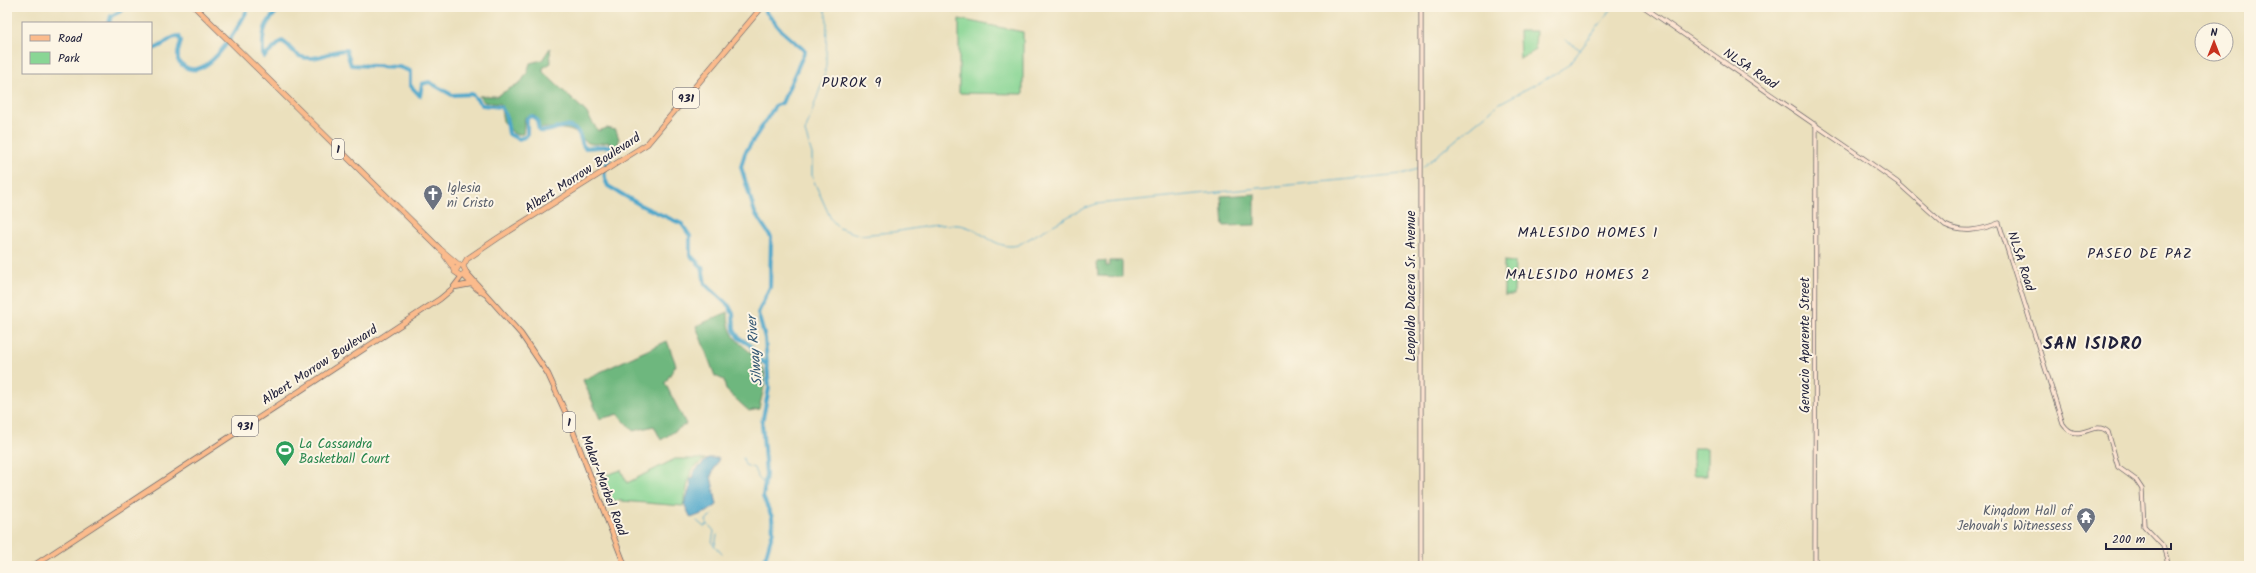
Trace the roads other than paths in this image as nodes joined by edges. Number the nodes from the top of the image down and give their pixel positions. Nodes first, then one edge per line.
1 (195, 7) edge
2 (762, 7) edge
3 (1421, 7) edge
4 (1644, 7) edge
5 (1816, 124) junction
6 (440, 249) junction
7 (461, 266) junction
8 (455, 271) junction
9 (464, 274) junction
10 (472, 284) junction
11 (454, 286) junction
12 (485, 294) junction
13 (33, 566) edge
14 (625, 566) edge
15 (1420, 566) edge
16 (1815, 566) edge
17 (2169, 566) edge

1 - 6 highway, 1
2 - 7 highway, Albert Morrow Boulevard / 931
3 - 15 main road, Leopoldo Dacera Sr. Avenue
4 - 5 main road, NLSA Road
5 - 16 main road, Gervacio Aparente Street
5 - 17 main road, NLSA Road
6 - 7 highway, 1
6 - 8 highway, 1
7 - 8 highway, Albert Morrow Boulevard
7 - 9 highway, 1
8 - 9 highway, 1
8 - 11 main road
9 - 10 main road, Makar-Marbel Road / 1
9 - 11 main road, Albert Morrow Boulevard / 931
9 - 12 main road, Makar-Marbel Road / 1
10 - 11 main road
10 - 12 main road, Makar-Marbel Road / 1
11 - 13 main road, Albert Morrow Boulevard / 931
12 - 14 main road, Makar-Marbel Road / 1

